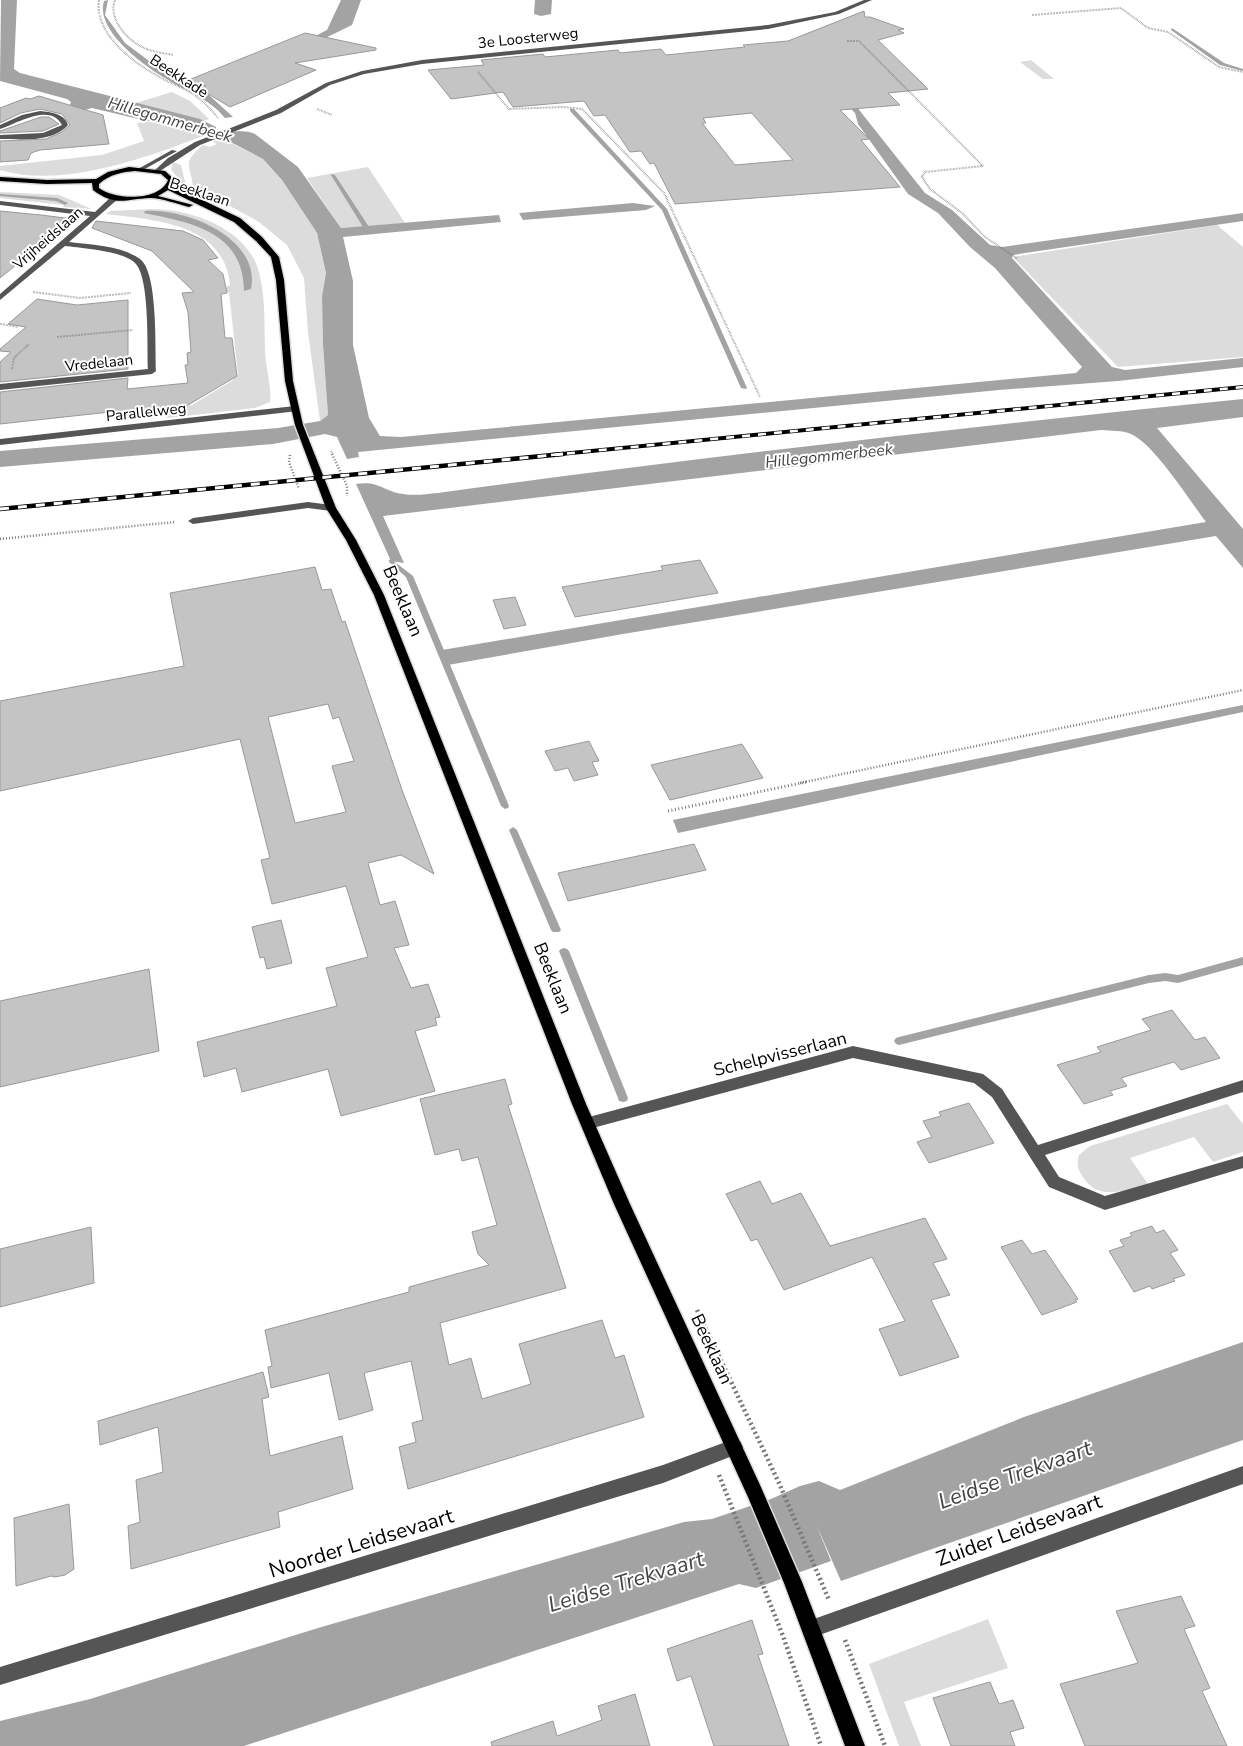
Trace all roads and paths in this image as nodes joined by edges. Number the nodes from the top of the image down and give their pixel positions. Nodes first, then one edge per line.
1 (99, 0) edge
2 (115, 0) edge
3 (869, 0) edge
4 (1032, 15) dead end
5 (847, 41) dead end
6 (173, 55) dead end
7 (1243, 72) edge
8 (485, 80) dead end
9 (218, 122) dead end
10 (0, 127) edge
11 (0, 137) edge
12 (200, 142) junction
13 (140, 168) junction
14 (158, 170) junction
15 (0, 179) edge
16 (98, 180) junction
17 (0, 187) edge
18 (168, 187) junction
19 (95, 189) junction
20 (148, 196) junction
21 (115, 198) junction
22 (0, 203) edge
23 (96, 214) junction
24 (241, 225) junction
25 (63, 243) junction
26 (1018, 259) dead end
27 (0, 286) edge
28 (11, 288) junction
29 (149, 292) junction
30 (0, 298) edge
31 (0, 324) edge
32 (18, 327) dead end
33 (151, 328) junction
34 (57, 337) dead end
35 (29, 344) dead end
36 (10, 386) junction
37 (0, 387) edge
38 (760, 397) dead end
39 (295, 409) junction
40 (0, 442) edge
41 (331, 508) junction
42 (194, 521) joint
43 (0, 540) edge
44 (1243, 690) edge
45 (668, 811) dead end
46 (1243, 1086) edge
47 (588, 1123) junction
48 (1035, 1152) junction
49 (1243, 1162) edge
50 (758, 1436) dead end
51 (734, 1446) junction
52 (1243, 1475) edge
53 (728, 1501) dead end
54 (837, 1619) junction
55 (811, 1629) junction
56 (0, 1676) edge
57 (821, 1746) edge
58 (855, 1746) edge
59 (886, 1746) edge

1 - 9 path, Beekkade
2 - 6 path
3 - 12 street, 3e Loosterweg
4 - 7 path
5 - 26 path
8 - 38 path
10 - 11 street
12 - 13 street, 3e Loosterweg
12 - 14 street, 3e Loosterweg
13 - 14 main road
13 - 16 main road
14 - 18 main road
15 - 16 main road
16 - 19 main road
17 - 19 main road
18 - 20 main road
18 - 24 main road, Beeklaan
19 - 21 main road
20 - 21 main road
20 - 24 main road, Beeklaan
21 - 23 street, Vrijheidslaan
22 - 23 street
23 - 25 street, Vrijheidslaan
24 - 39 main road, Beeklaan
25 - 28 street, Vrijheidslaan
25 - 29 street, Vredelaan
27 - 28 street
28 - 29 path
28 - 30 street, Vrijheidslaan
29 - 33 street, Vredelaan
31 - 32 path
33 - 34 path
33 - 36 street, Vredelaan
35 - 36 path
36 - 37 street, Vredelaan
39 - 40 street, Parallelweg
39 - 41 main road, Beeklaan
41 - 42 street
41 - 47 main road, Beeklaan
42 - 43 path
44 - 45 path
46 - 48 street
47 - 48 street, Schelpvisserlaan
47 - 51 main road, Beeklaan
48 - 49 street, Schelpvisserlaan
50 - 54 path
51 - 55 main road, Beeklaan
51 - 56 street, Noorder Leidsevaart
52 - 54 street, Zuider Leidsevaart
53 - 57 path
54 - 55 street, Zuider Leidsevaart
54 - 59 path
55 - 58 main road, Beeklaan

